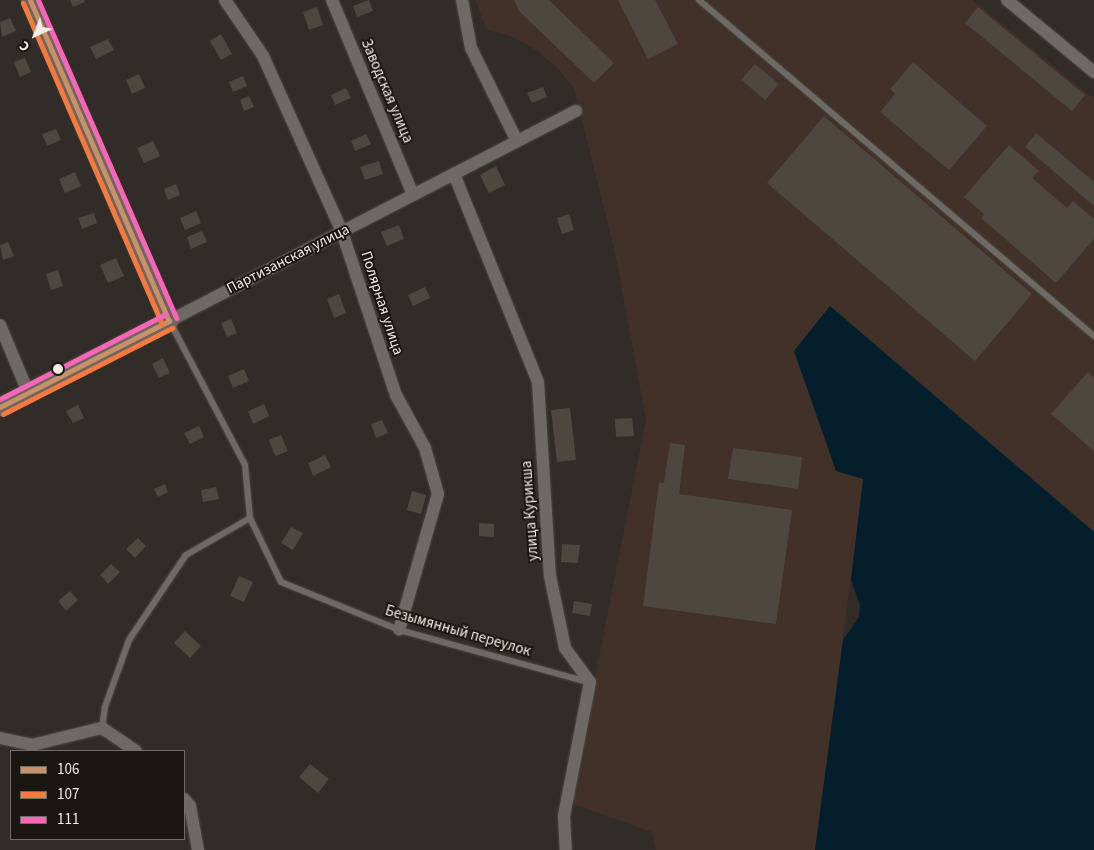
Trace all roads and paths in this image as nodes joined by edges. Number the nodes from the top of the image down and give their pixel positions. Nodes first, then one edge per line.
1 (30, 0) edge
2 (225, 0) edge
3 (332, 0) edge
4 (462, 0) edge
5 (699, 0) edge
6 (1007, 0) edge
7 (1094, 72) edge
8 (576, 111) dead end
9 (518, 141) junction
10 (454, 174) junction
11 (413, 195) junction
12 (342, 232) junction
13 (169, 321) junction
14 (0, 326) edge
15 (1094, 336) edge
16 (28, 392) junction
17 (0, 408) edge
18 (250, 518) junction
19 (399, 630) junction
20 (590, 682) junction
21 (102, 728) junction
22 (0, 738) edge
23 (135, 750) edge
24 (185, 800) edge
25 (198, 850) edge
26 (566, 850) edge

1 - 13 street
2 - 12 street, Полярная улица
3 - 11 street, Заводская улица
4 - 9 street
5 - 15 lane
6 - 7 street
8 - 9 street, Партизанская улица
9 - 10 street, Партизанская улица
10 - 11 street, Партизанская улица
10 - 20 street, улица Курикша
11 - 12 street, Партизанская улица
12 - 13 street, Партизанская улица
12 - 19 street, Полярная улица
13 - 16 street, Партизанская улица
13 - 18 lane, Безымянный переулок
14 - 16 street
16 - 17 street, Партизанская улица
18 - 19 lane, Безымянный переулок
18 - 21 lane
19 - 20 lane, Безымянный переулок
20 - 26 street
21 - 22 street
21 - 23 street
24 - 25 street

